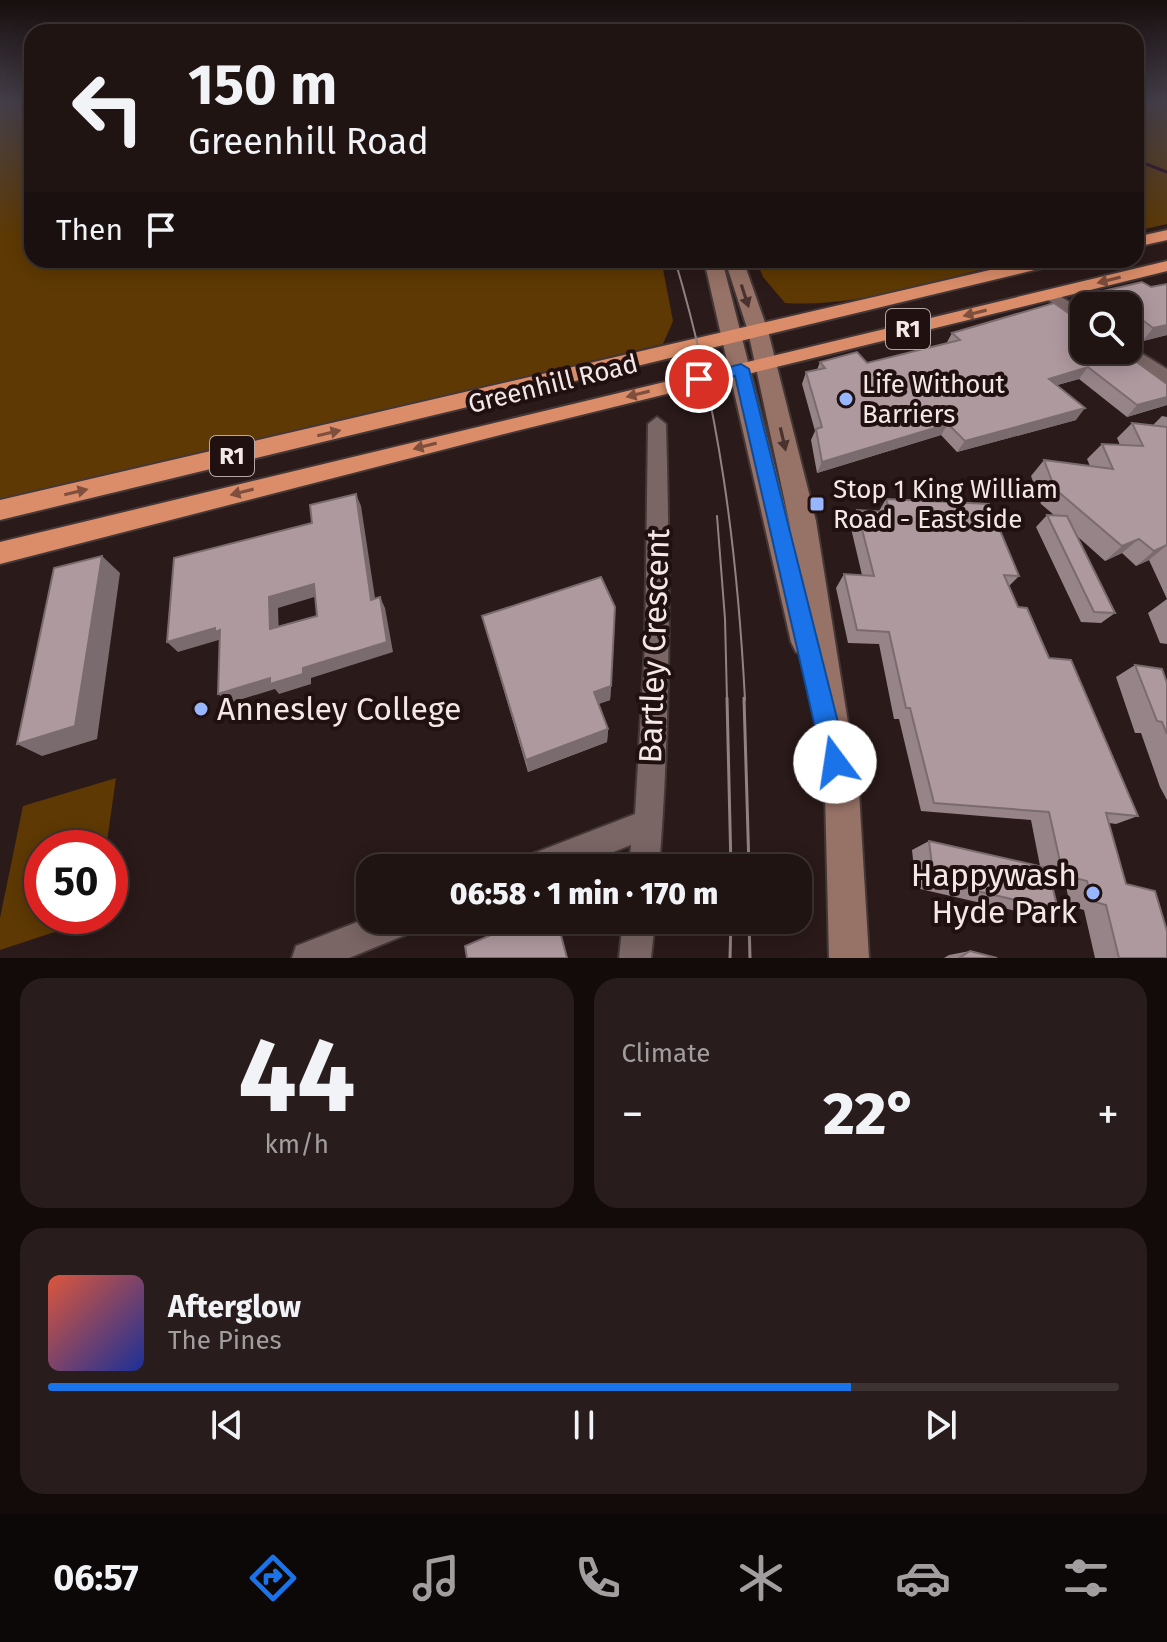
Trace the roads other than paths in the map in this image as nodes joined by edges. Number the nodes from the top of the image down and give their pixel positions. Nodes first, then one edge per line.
1 (1167, 235) edge
2 (1144, 240) edge
3 (1144, 240) edge
4 (1167, 242) edge
5 (1167, 266) edge
6 (715, 268) edge
7 (737, 268) edge
8 (1021, 268) edge
9 (1040, 268) edge
10 (1050, 295) junction
11 (859, 307) junction
12 (1070, 309) edge
13 (917, 327) junction
14 (758, 331) junction
15 (733, 337) junction
16 (1142, 360) edge
17 (754, 366) junction
18 (1167, 377) edge
19 (464, 402) junction
20 (657, 424) dead end
21 (500, 427) junction
22 (0, 510) edge
23 (0, 553) edge
24 (649, 823) junction
25 (570, 854) edge
26 (646, 854) edge
27 (369, 934) edge
28 (638, 934) edge
29 (308, 958) edge
30 (635, 958) edge
31 (849, 958) edge

1 - 2 highway
3 - 4 highway
5 -> 10 highway, Greenhill Road / R1
6 - 15 main road
7 -> 14 main road
8 - 11 highway, Greenhill Road / R1
9 - 10 highway
10 - 12 street
10 -> 13 highway, Greenhill Road / R1
11 - 13 highway
11 - 14 highway, Greenhill Road / R1
13 - 17 highway, Greenhill Road / R1
14 - 15 highway, Greenhill Road / R1
14 - 17 main road
15 - 17 main road
15 - 19 highway, Greenhill Road / R1
16 - 18 street
17 -> 21 highway, Greenhill Road / R1
17 - 31 main road
19 - 21 highway
22 -> 19 highway, Greenhill Road / R1
20 - 24 street, Bartley Crescent
21 -> 23 highway, Greenhill Road / R1
24 - 25 street
24 - 26 street, Bartley Crescent
27 - 29 street
28 - 30 street

